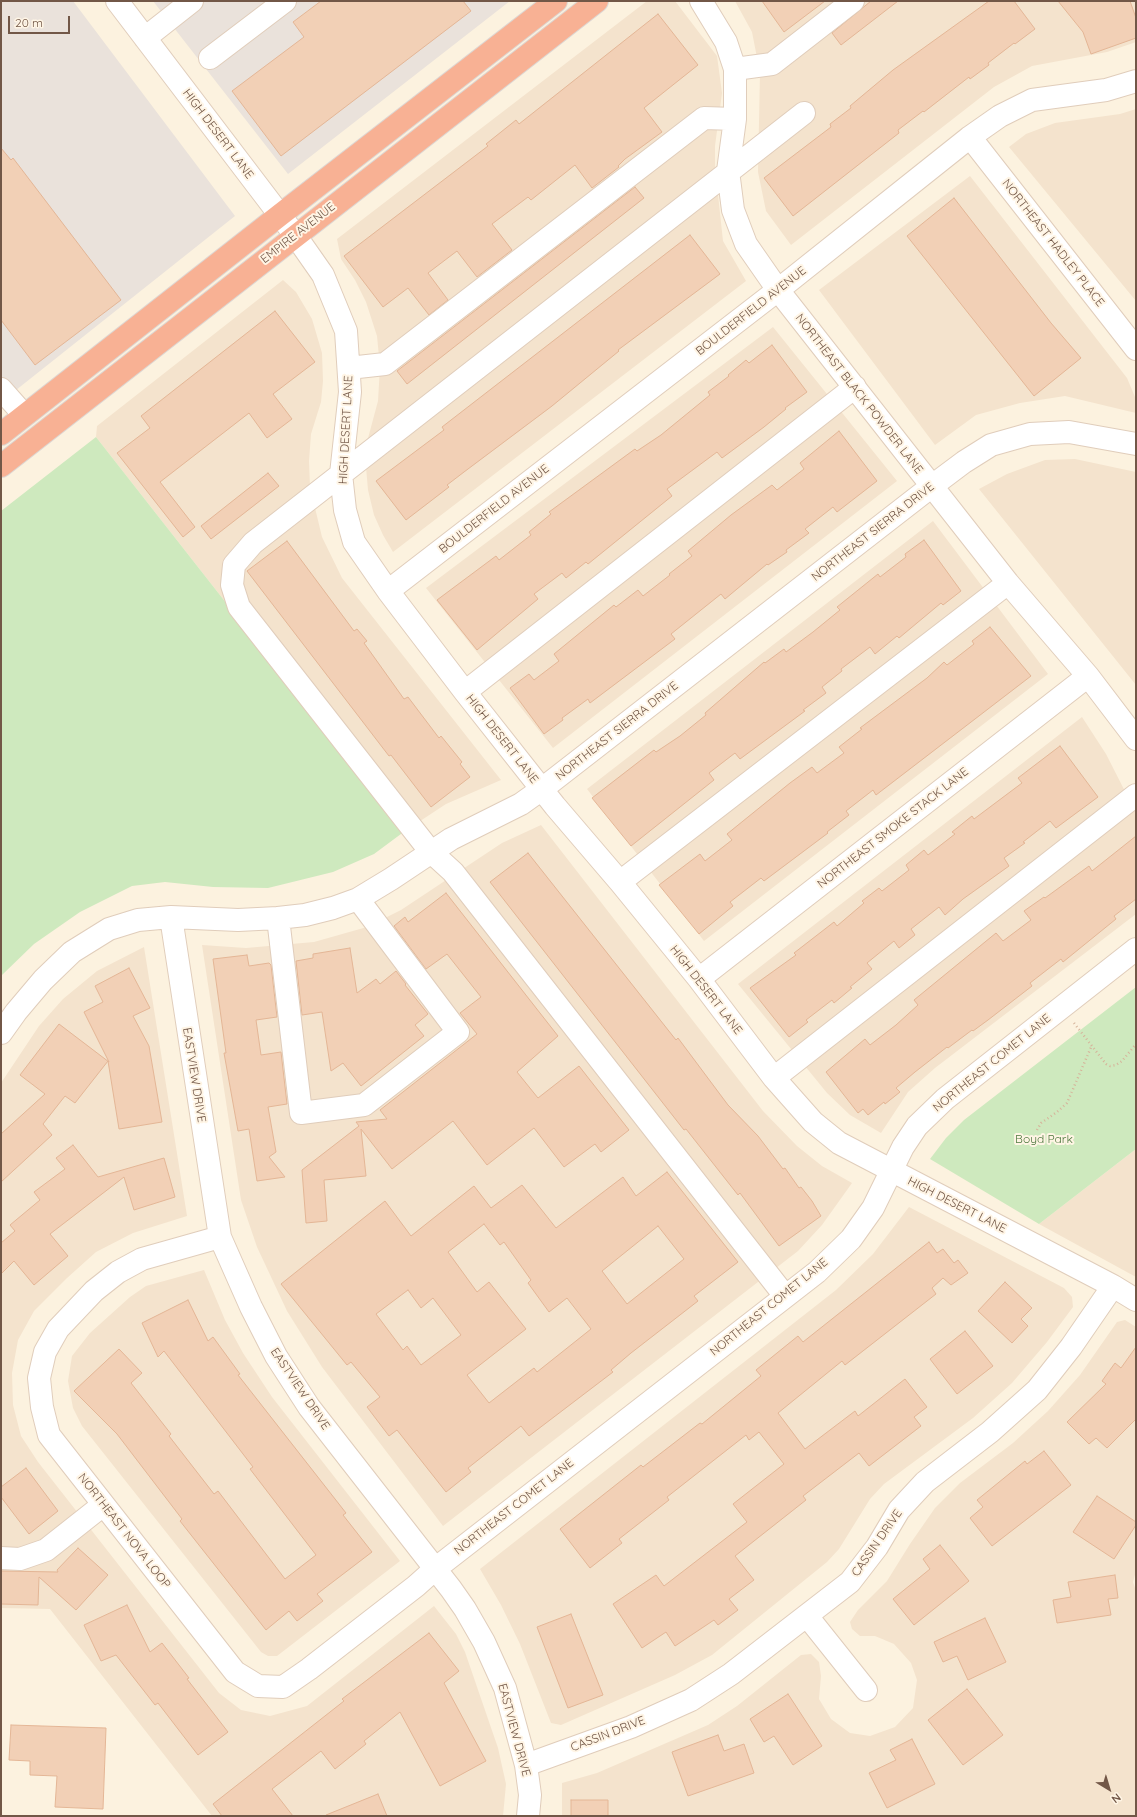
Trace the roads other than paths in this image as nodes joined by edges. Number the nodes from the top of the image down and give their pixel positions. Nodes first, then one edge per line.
1 (117, 1) edge
2 (192, 1) edge
3 (285, 1) edge
4 (556, 1) edge
5 (597, 1) edge
6 (701, 1) edge
7 (853, 1) edge
8 (144, 38) junction
9 (210, 58) dead end
10 (735, 69) junction
11 (1136, 81) edge
12 (804, 113) dead end
13 (735, 119) junction
14 (970, 137) junction
15 (728, 171) junction
16 (280, 215) junction
17 (295, 235) junction
18 (778, 290) junction
19 (1136, 349) edge
20 (349, 368) junction
21 (855, 387) junction
22 (1, 389) edge
23 (24, 415) junction
24 (2, 434) edge
25 (1136, 444) edge
26 (1, 466) edge
27 (341, 474) junction
28 (932, 486) junction
29 (1008, 583) junction
30 (388, 591) junction
31 (1088, 676) junction
32 (465, 692) junction
33 (1136, 739) edge
34 (542, 789) junction
35 (1136, 796) edge
36 (430, 851) junction
37 (620, 882) junction
38 (358, 899) junction
39 (171, 917) junction
40 (278, 918) junction
41 (1136, 949) edge
42 (698, 979) junction
43 (1, 1033) edge
44 (774, 1078) junction
45 (891, 1171) junction
46 (220, 1237) junction
47 (1113, 1286) junction
48 (785, 1296) junction
49 (1136, 1300) edge
50 (103, 1505) junction
51 (1, 1558) edge
52 (435, 1569) junction
53 (807, 1616) junction
54 (866, 1690) dead end
55 (526, 1764) junction
56 (528, 1816) edge

1 - 8 street, HIGH DESERT LANE
2 - 8 street
3 - 9 street
4 - 16 highway
5 - 17 highway, EMPIRE AVENUE
6 - 10 street, NORTHEAST BLACK POWDER LANE
7 - 10 street
8 - 16 street, HIGH DESERT LANE
10 - 13 street, NORTHEAST BLACK POWDER LANE
11 - 14 street, BOULDERFIELD AVENUE
12 - 15 street
13 - 15 street, NORTHEAST BLACK POWDER LANE
13 - 20 street
14 - 18 street, BOULDERFIELD AVENUE
14 - 19 street, NORTHEAST HADLEY PLACE
15 - 18 street, NORTHEAST BLACK POWDER LANE
15 - 27 street
16 - 17 street, HIGH DESERT LANE
16 - 23 highway
17 - 20 street, HIGH DESERT LANE
17 - 26 highway, EMPIRE AVENUE
18 - 21 street, NORTHEAST BLACK POWDER LANE
18 - 30 street, BOULDERFIELD AVENUE
20 - 27 street, HIGH DESERT LANE
21 - 28 street, NORTHEAST BLACK POWDER LANE
21 - 32 street
22 - 23 street
23 - 24 highway
25 - 28 street, NORTHEAST SIERRA DRIVE
27 - 30 street, HIGH DESERT LANE
27 - 36 street
28 - 29 street, NORTHEAST BLACK POWDER LANE
28 - 34 street, NORTHEAST SIERRA DRIVE
29 - 31 street, NORTHEAST BLACK POWDER LANE
29 - 37 street
30 - 32 street, HIGH DESERT LANE
31 - 33 street, NORTHEAST BLACK POWDER LANE
31 - 42 street, NORTHEAST SMOKE STACK LANE
32 - 34 street, HIGH DESERT LANE
34 - 36 street, NORTHEAST SIERRA DRIVE
34 - 37 street, HIGH DESERT LANE
35 - 44 street
36 - 38 street, NORTHEAST SIERRA DRIVE
36 - 48 street
37 - 42 street, HIGH DESERT LANE
38 - 40 street, NORTHEAST SIERRA DRIVE
38 - 40 street
39 - 40 street, NORTHEAST SIERRA DRIVE
39 - 43 street, NORTHEAST SIERRA DRIVE
39 - 46 street, EASTVIEW DRIVE
41 - 45 street, NORTHEAST COMET LANE
42 - 44 street, HIGH DESERT LANE
44 - 45 street, HIGH DESERT LANE
45 - 47 street, HIGH DESERT LANE
45 - 48 street, NORTHEAST COMET LANE
46 - 50 street, NORTHEAST NOVA LOOP
46 - 52 street, EASTVIEW DRIVE
47 - 49 street, HIGH DESERT LANE
47 - 53 street, CASSIN DRIVE
48 - 52 street, NORTHEAST COMET LANE
50 - 51 street
50 - 52 street, NORTHEAST NOVA LOOP
52 - 55 street, EASTVIEW DRIVE
53 - 54 street
53 - 55 street, CASSIN DRIVE
55 - 56 street, EASTVIEW DRIVE

